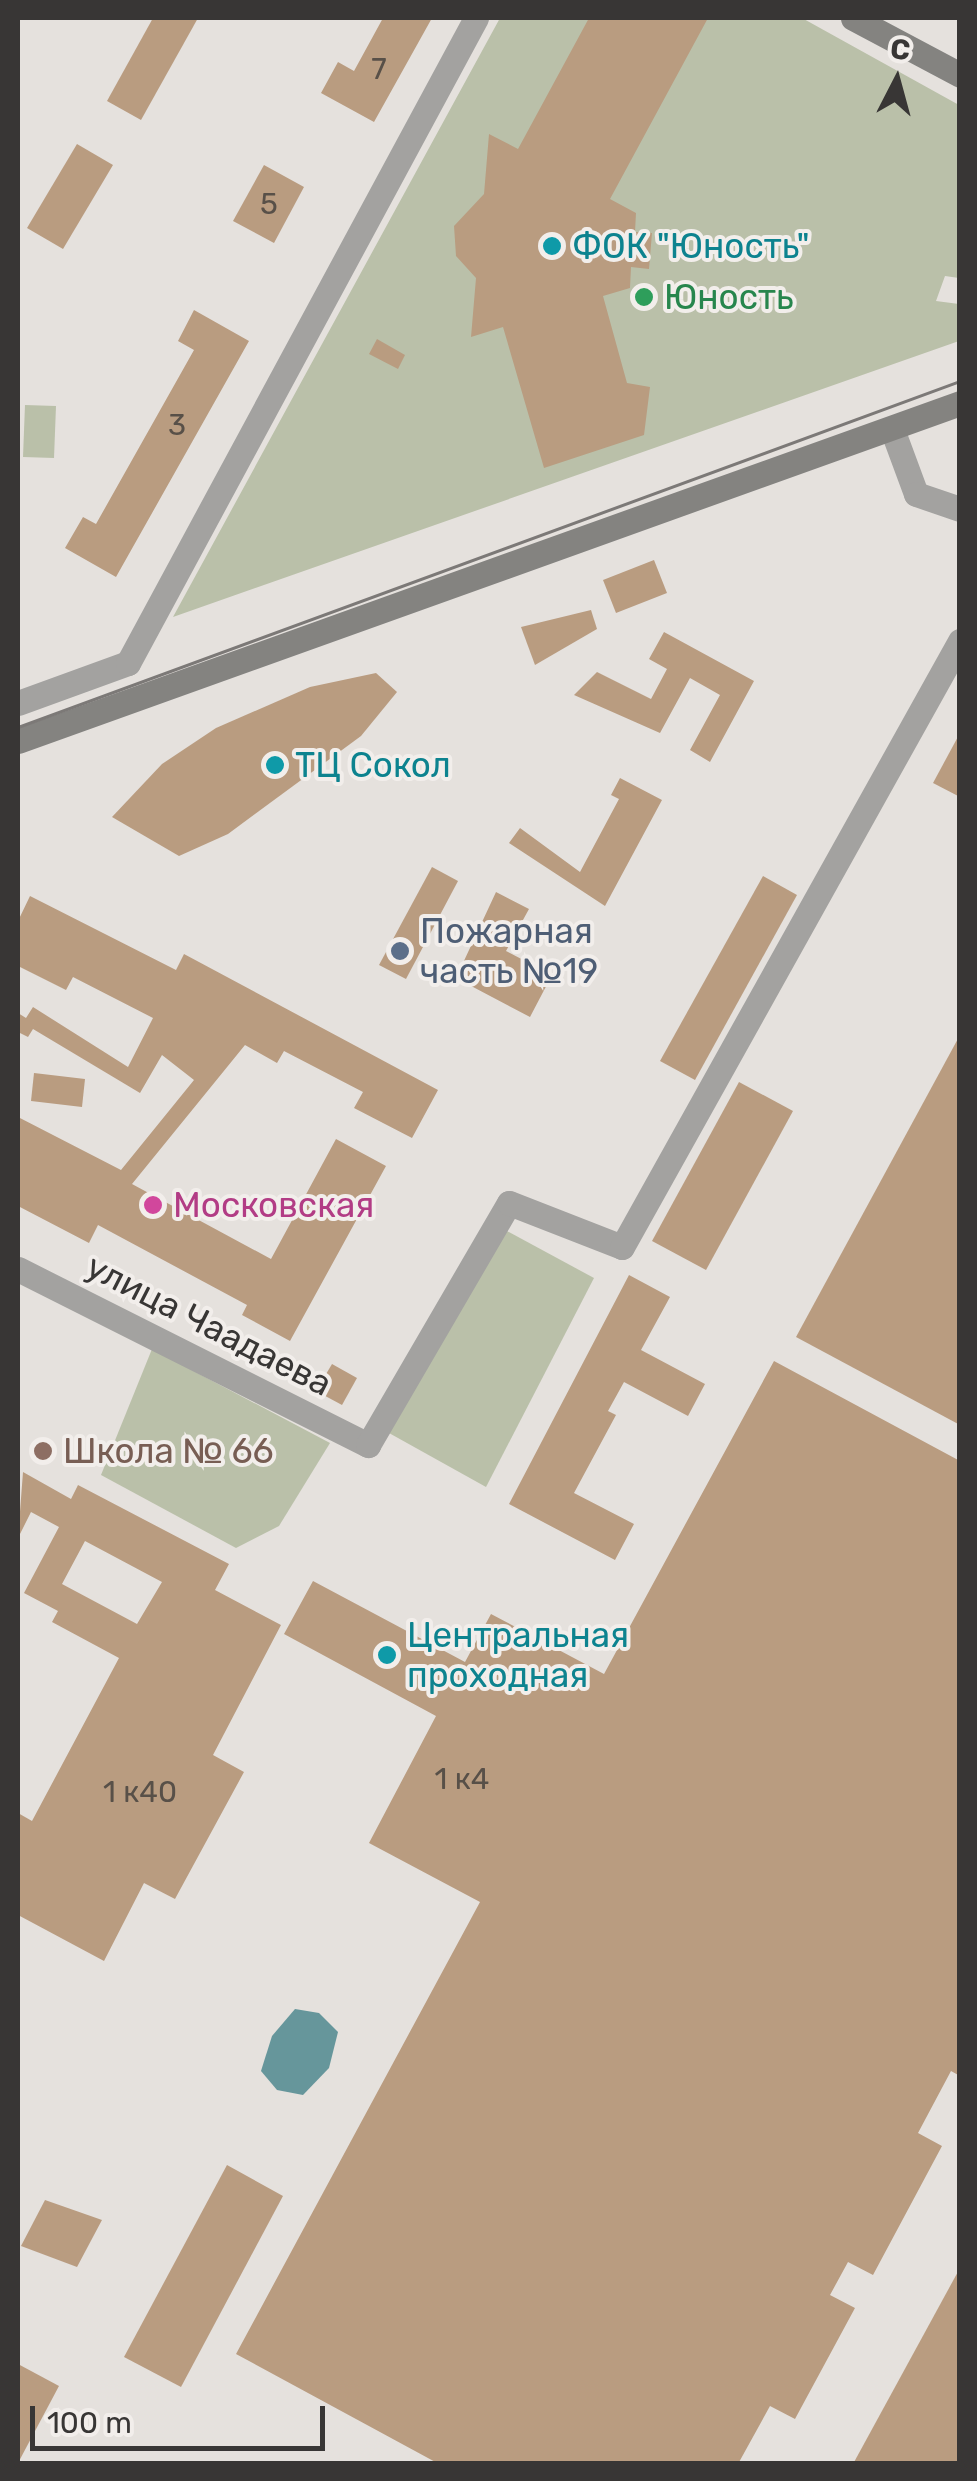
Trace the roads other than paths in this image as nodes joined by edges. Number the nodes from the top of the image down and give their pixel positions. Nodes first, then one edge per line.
1 (476, 18) edge
2 (853, 18) edge
3 (960, 75) edge
4 (960, 403) edge
5 (892, 429) junction
6 (960, 509) edge
7 (960, 641) edge
8 (128, 663) junction
9 (141, 698) junction
10 (18, 703) edge
11 (18, 740) edge
12 (18, 1269) edge

1 - 8 street
2 - 3 street
4 - 5 street
5 - 6 street
5 - 9 street
7 - 12 street, улица Чаадаева
8 - 9 street
8 - 10 street
9 - 11 street

